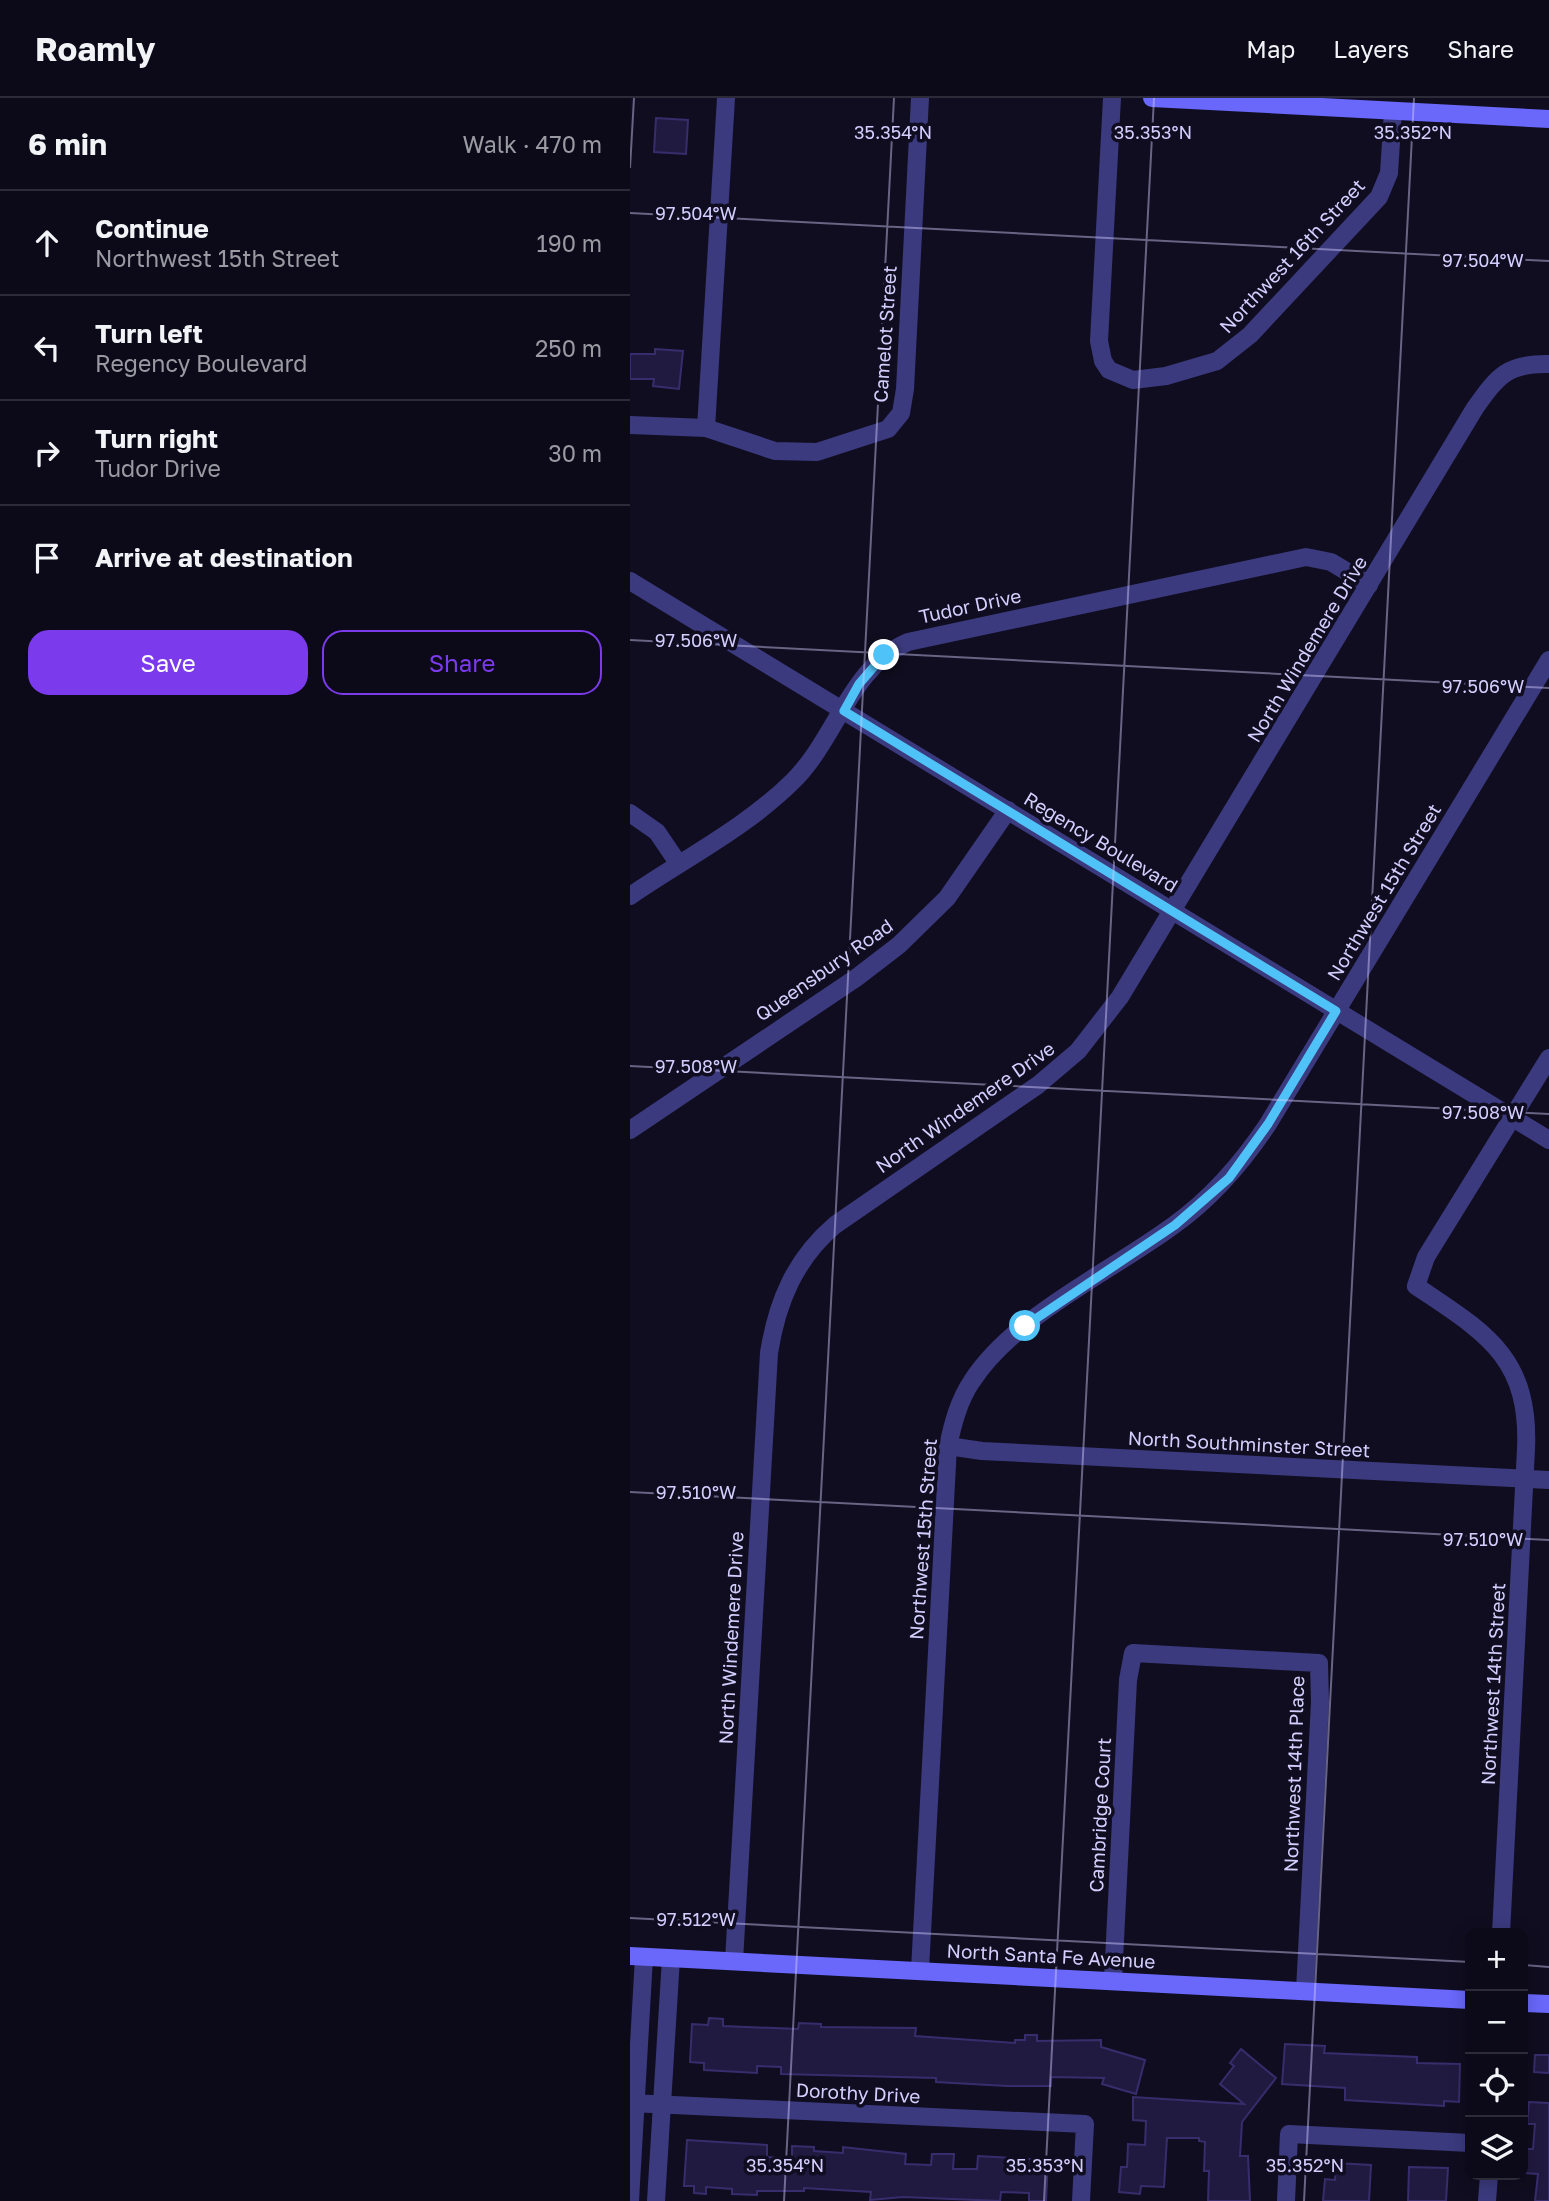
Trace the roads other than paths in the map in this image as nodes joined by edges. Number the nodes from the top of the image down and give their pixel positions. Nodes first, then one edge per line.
1 (726, 98) edge
2 (920, 98) edge
3 (1112, 98) edge
4 (1152, 98) edge
5 (1201, 99) edge
6 (1393, 111) junction
7 (1549, 119) edge
8 (1549, 364) edge
9 (630, 425) edge
10 (706, 428) junction
11 (630, 581) edge
12 (1369, 585) junction
13 (1549, 660) edge
14 (844, 711) junction
15 (1008, 810) junction
16 (630, 813) edge
17 (678, 863) junction
18 (630, 896) edge
19 (1173, 910) junction
20 (1336, 1011) junction
21 (1549, 1058) edge
22 (1513, 1117) junction
23 (630, 1130) edge
24 (1549, 1140) edge
25 (948, 1446) junction
26 (1524, 1479) junction
27 (1549, 1480) edge
28 (1133, 1653) joint
29 (1502, 1928) edge
30 (637, 1956) edge
31 (671, 1958) junction
32 (734, 1961) junction
33 (920, 1970) junction
34 (1113, 1980) junction
35 (1305, 1990) junction
36 (1465, 2000) edge
37 (1528, 2003) edge
38 (1549, 2004) edge
39 (634, 2103) edge
40 (664, 2105) junction
41 (1465, 2143) edge
42 (1489, 2180) edge
43 (630, 2201) edge
44 (656, 2201) edge
45 (1081, 2201) edge
46 (1286, 2201) edge
47 (1488, 2201) edge

1 - 10 street
2 - 10 street, Camelot Street
3 - 6 street, Northwest 16th Street
4 - 5 main road
5 - 6 main road
6 - 7 main road
8 - 12 street, North Windemere Drive
9 - 10 street, Camelot Street
11 - 14 street, Regency Boulevard
12 - 14 street, Tudor Drive
12 - 19 street, North Windemere Drive
13 - 20 street, Northwest 15th Street
14 - 15 street, Regency Boulevard
14 - 17 street, Tudor Drive
15 - 19 street, Regency Boulevard
15 - 23 street, Queensbury Road
16 - 17 street
17 - 18 street, Tudor Drive
19 - 20 street, Regency Boulevard
19 - 32 street, North Windemere Drive
20 - 22 street, Regency Boulevard
20 - 25 street, Northwest 15th Street
21 - 22 street, Northwest 14th Street
22 - 24 street, Regency Boulevard
22 - 26 street, Northwest 14th Street
25 - 26 street, North Southminster Street
25 - 33 street, Northwest 15th Street
26 - 27 street, North Southminster Street
26 - 29 street, Northwest 14th Street
28 - 34 street, Cambridge Court
28 - 35 street, Northwest 14th Place
30 - 31 main road, North Santa Fe Avenue
30 - 39 street
31 - 32 main road, North Santa Fe Avenue
31 - 40 street
32 - 33 main road, North Santa Fe Avenue
33 - 34 main road, North Santa Fe Avenue
34 - 35 main road, North Santa Fe Avenue
35 - 36 main road, North Santa Fe Avenue
37 - 38 main road
39 - 40 street, Dorothy Drive
39 - 43 street
40 - 44 street
40 - 45 street, Dorothy Drive
41 - 46 street
42 - 47 street

